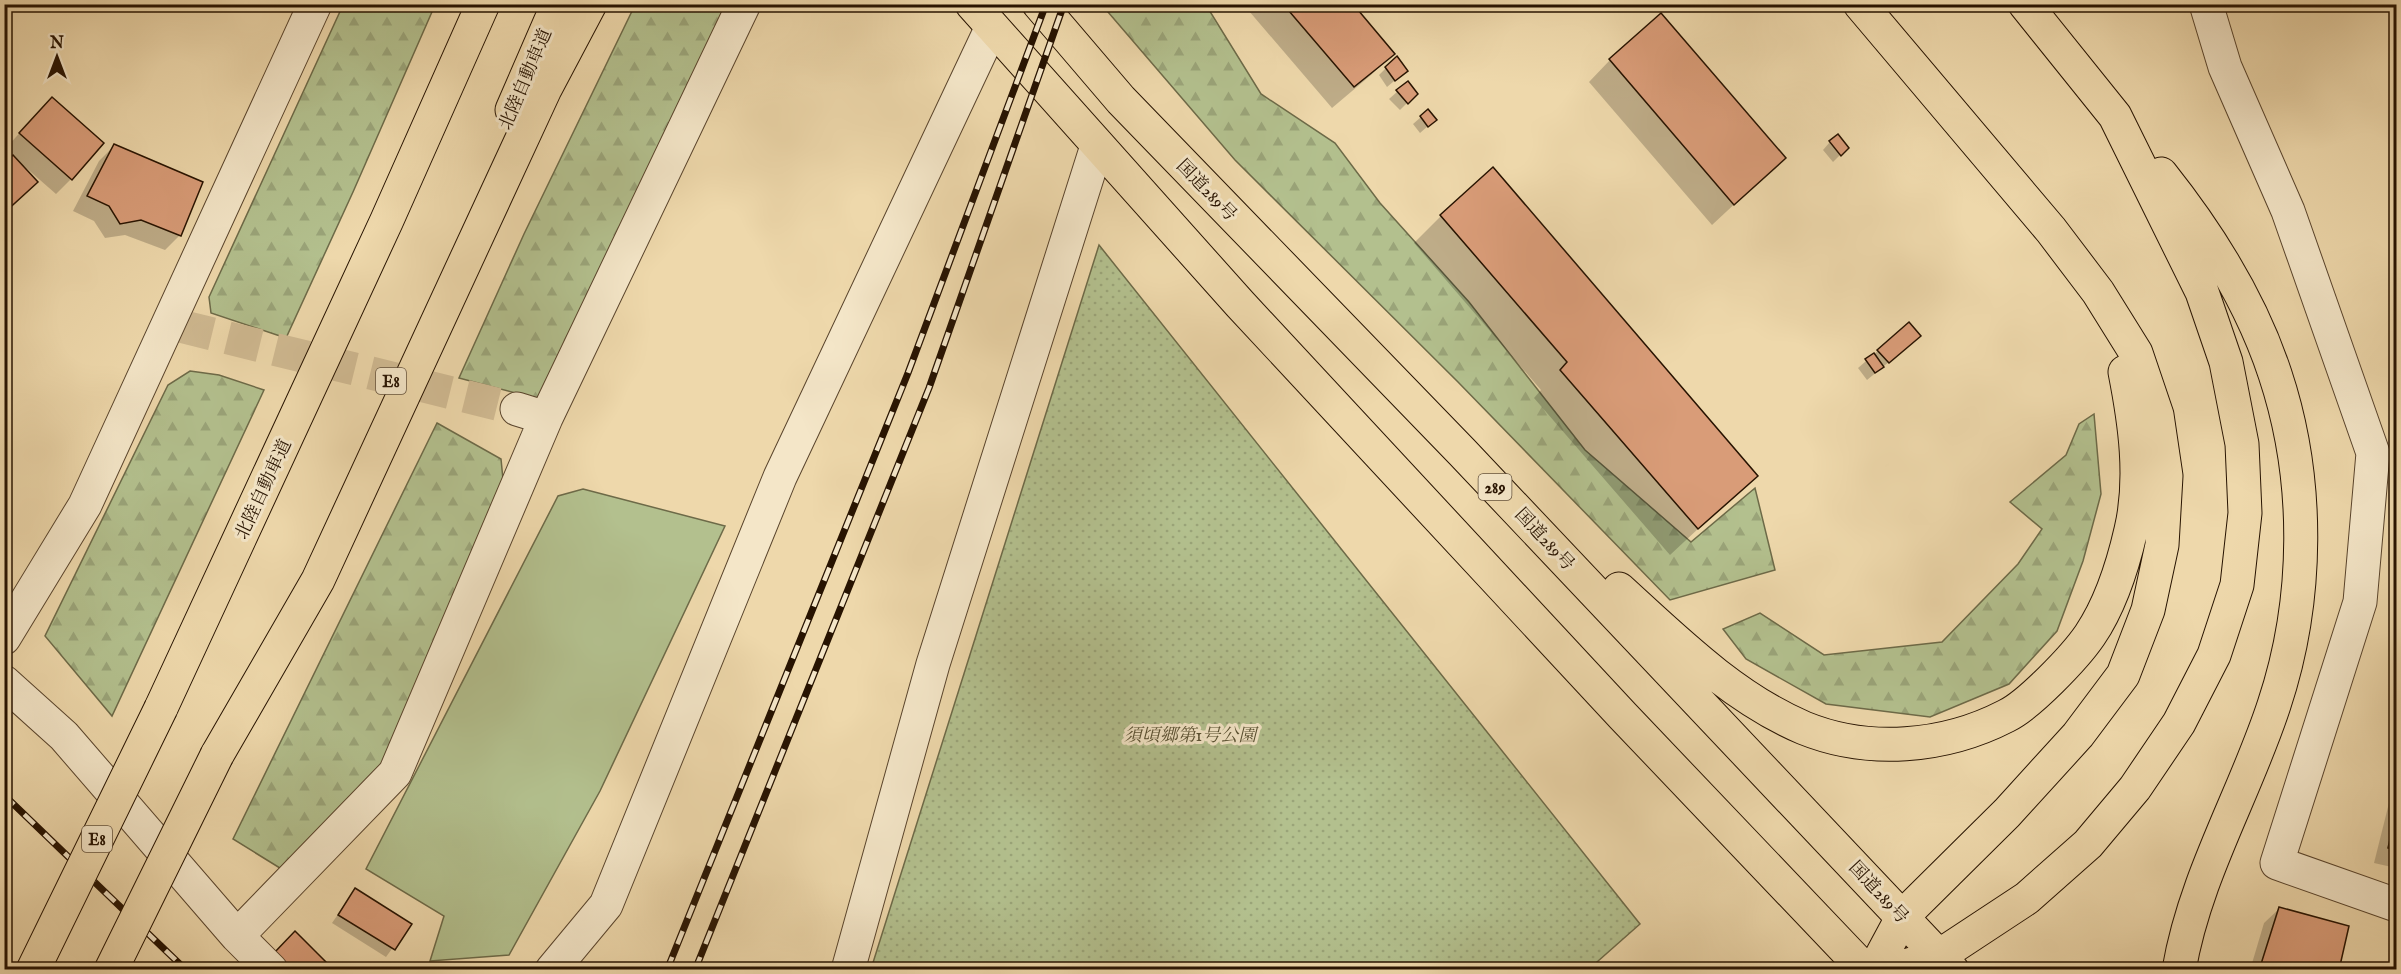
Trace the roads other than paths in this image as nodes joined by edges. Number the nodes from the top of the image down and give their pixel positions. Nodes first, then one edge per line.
1 (315, 4) edge
2 (483, 4) edge
3 (558, 4) edge
4 (590, 4) edge
5 (744, 4) edge
6 (1040, 4) edge
7 (1860, 4) edge
8 (2025, 4) edge
9 (2206, 4) edge
10 (982, 16) edge
11 (2115, 116) junction
12 (1097, 146) junction
13 (2098, 292) junction
14 (1462, 452) junction
15 (4, 638) edge
16 (4, 682) edge
17 (217, 755) junction
18 (2397, 905) edge
19 (1903, 916) junction
20 (237, 936) junction
21 (1945, 963) edge
22 (33, 969) edge
23 (111, 969) edge
24 (271, 969) edge
25 (552, 969) edge
26 (848, 969) edge
27 (1865, 969) edge
28 (1874, 969) edge
29 (1891, 969) edge
30 (2179, 969) edge

1 - 15 street
2 - 22 highway, 北陸自動車道 / E8, bridge
3 - 17 highway, 北陸自動車道 / E8
4 - 17 highway
5 - 20 street
6 - 14 highway, 国道289号 / 289
7 - 13 highway
8 - 11 highway
9 - 18 street
10 - 12 highway
10 - 25 street
11 - 21 highway
11 - 30 highway
12 - 26 street
12 - 27 highway
13 - 14 highway
13 - 19 highway
14 - 19 highway, 国道289号 / 289
16 - 20 street
17 - 23 highway, 北陸自動車道 / E8, bridge
19 - 21 highway, 国道289号 / 289
19 - 28 highway
20 - 24 street
21 - 29 highway

